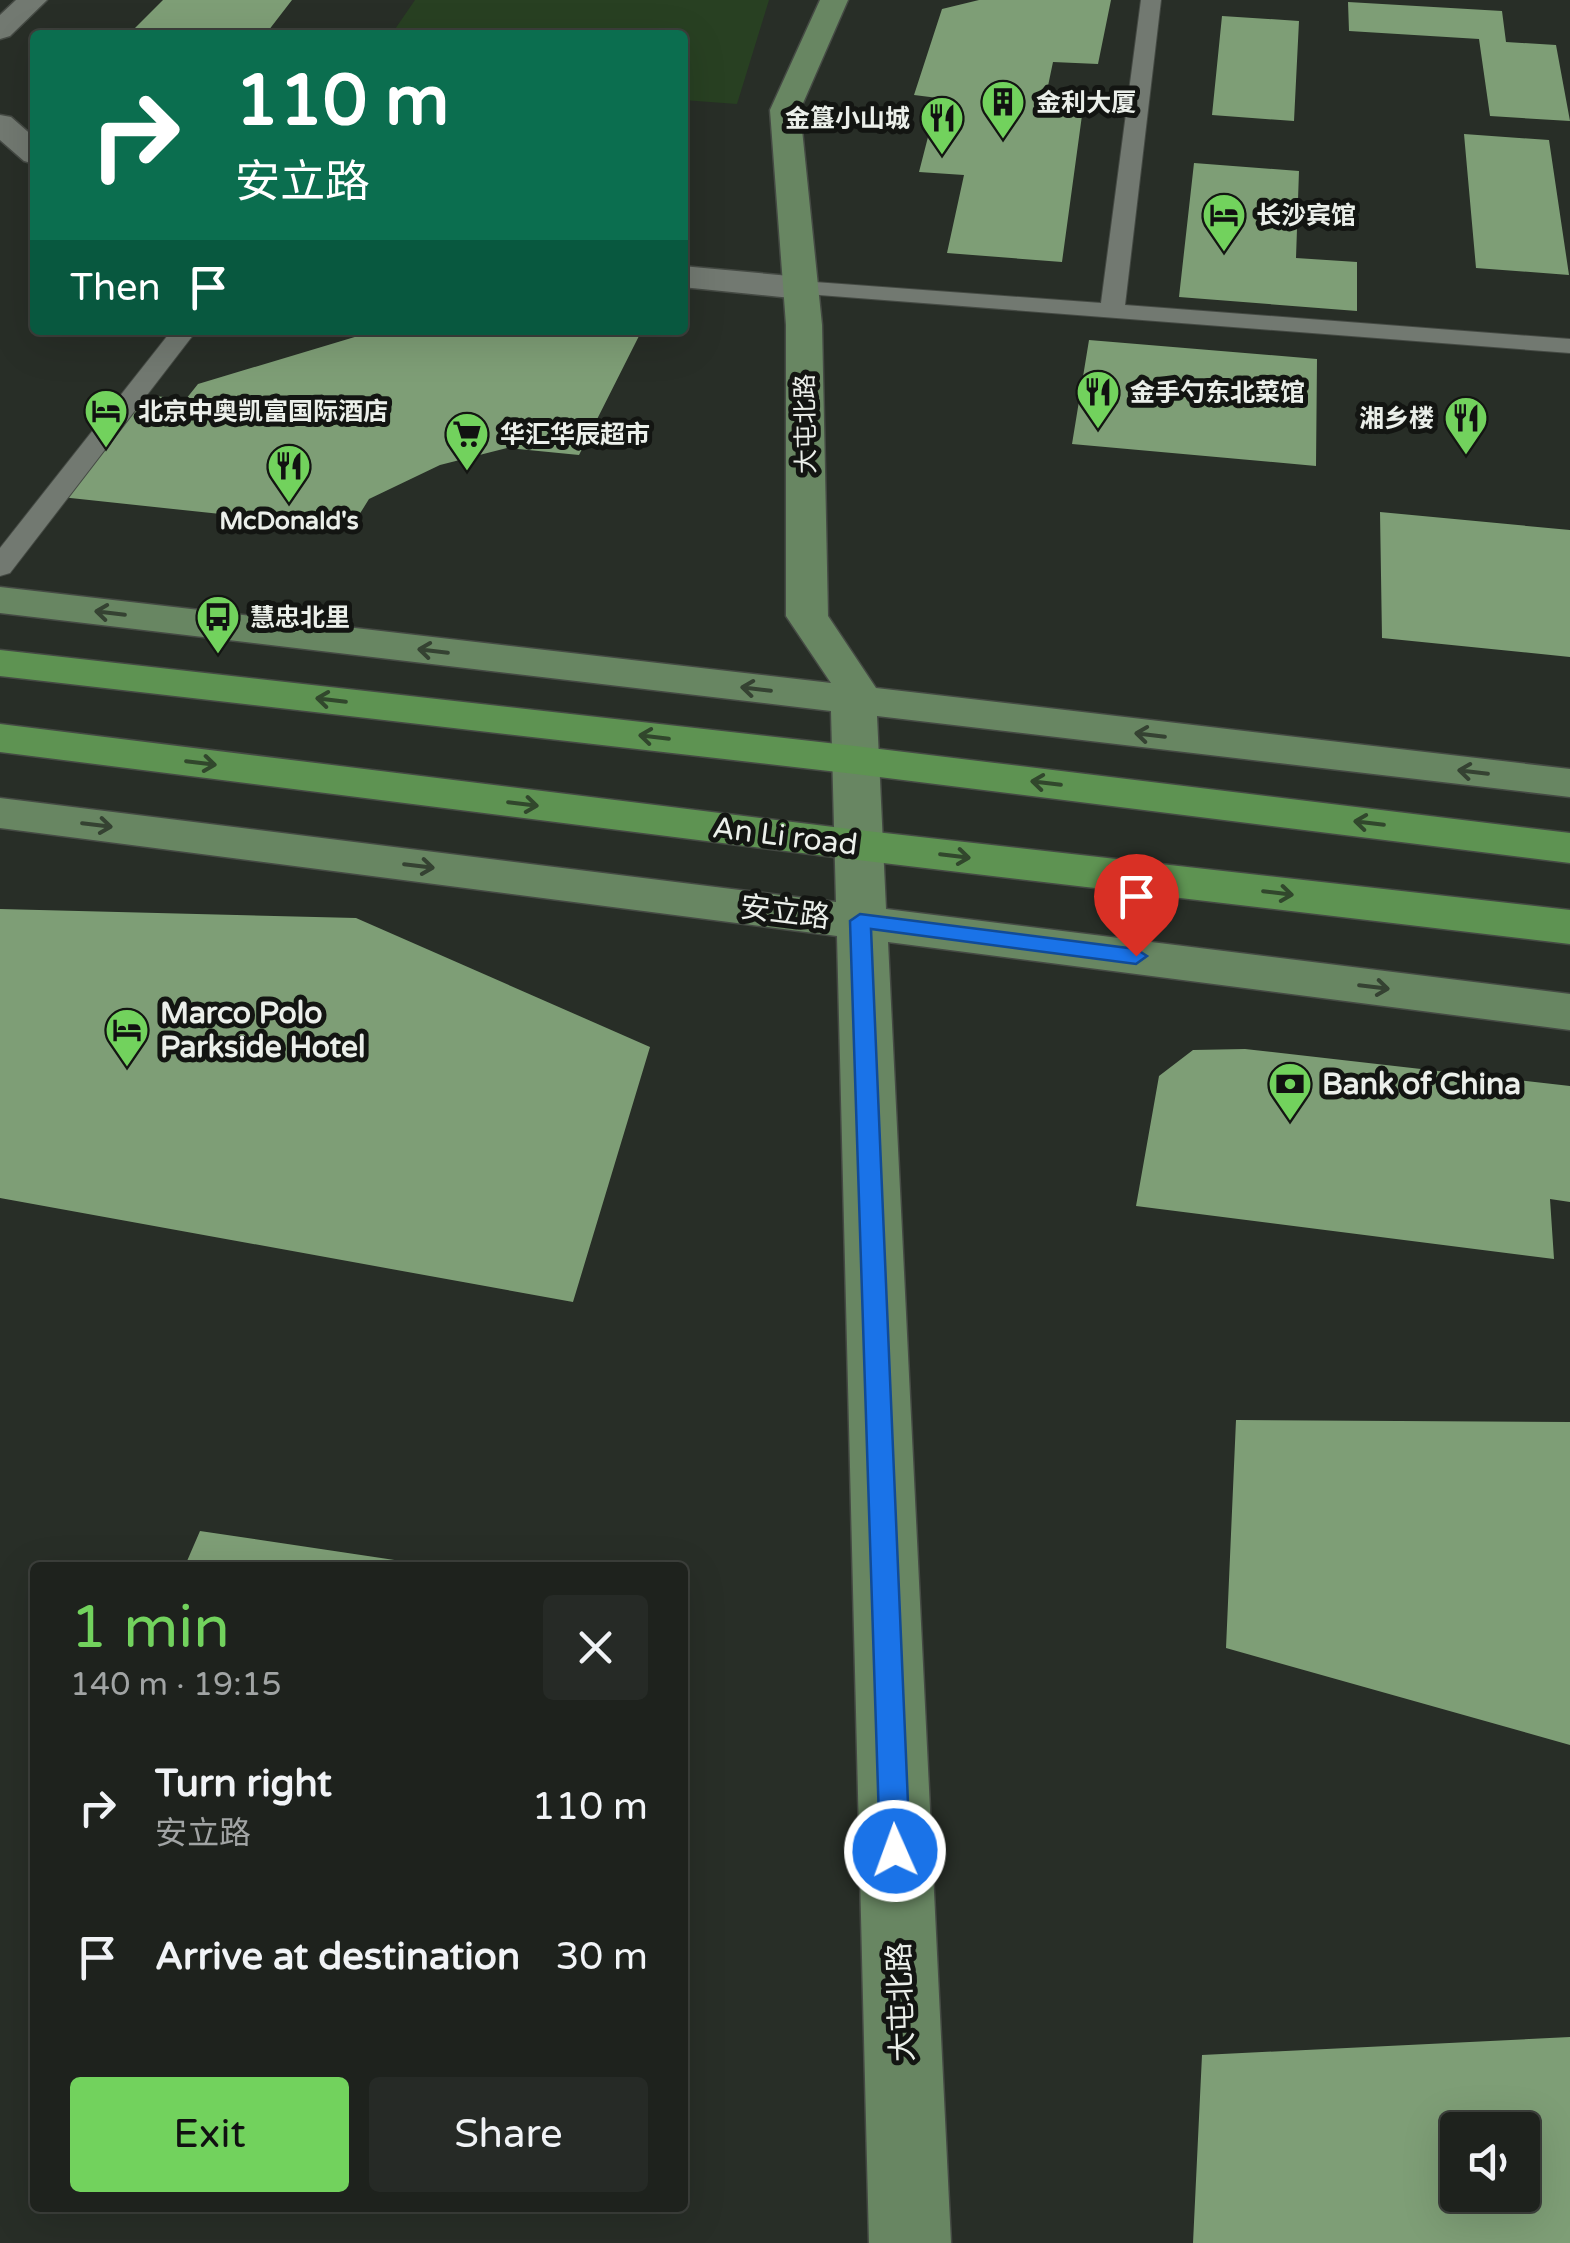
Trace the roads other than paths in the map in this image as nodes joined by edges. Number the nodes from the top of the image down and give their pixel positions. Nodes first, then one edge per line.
1 (33, 0) edge
2 (834, 0) edge
3 (1151, 0) edge
4 (0, 30) edge
5 (0, 124) edge
6 (30, 150) edge
7 (688, 277) edge
8 (800, 288) junction
9 (1112, 308) junction
10 (181, 335) edge
11 (1570, 346) edge
12 (0, 567) edge
13 (0, 600) edge
14 (7, 659) edge
15 (853, 700) junction
16 (0, 738) edge
17 (855, 760) junction
18 (1570, 783) edge
19 (0, 813) edge
20 (858, 845) junction
21 (1570, 848) edge
22 (860, 921) junction
23 (1570, 927) edge
24 (1570, 1012) edge
25 (910, 2243) edge

1 - 4 street
2 - 8 street, 大屯北路
3 - 9 lane
5 - 6 street
7 - 8 street
8 - 9 lane
8 - 15 street, 大屯北路
9 - 11 lane
10 - 12 lane
15 -> 13 street
17 -> 14 main road
15 - 17 street, 大屯北路
18 -> 15 street
16 -> 20 main road, An Li road
17 - 20 street, 大屯北路
21 -> 17 main road
19 -> 22 street, 安立路
20 - 22 street, 大屯北路
20 -> 23 main road, An Li road
22 -> 24 street, 安立路
22 - 25 street, 大屯北路

